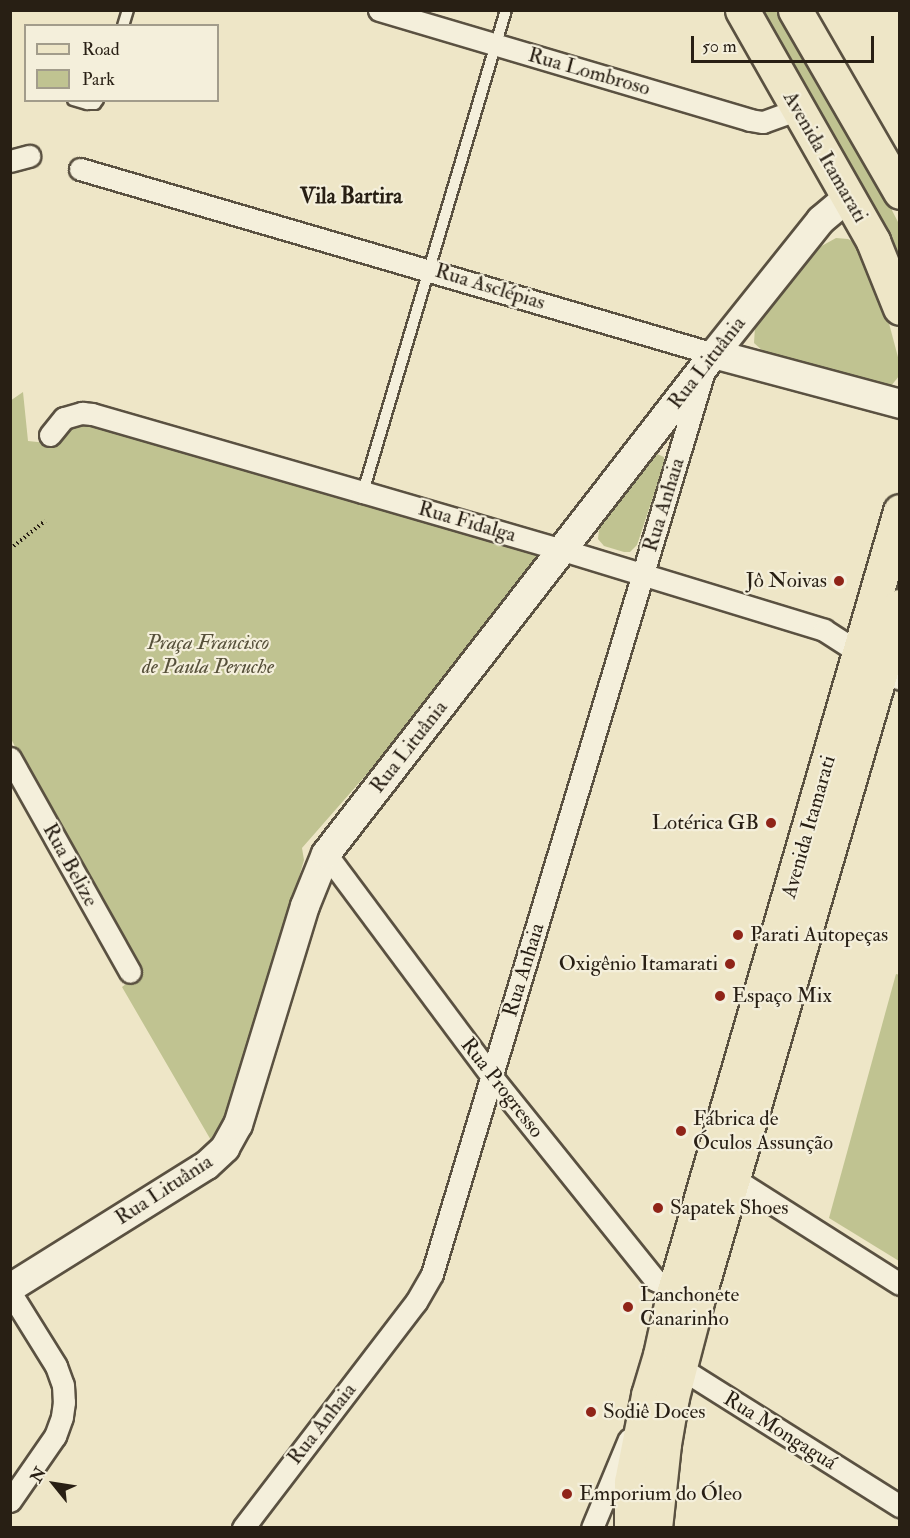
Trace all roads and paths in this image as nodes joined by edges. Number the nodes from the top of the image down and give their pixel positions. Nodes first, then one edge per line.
1 (379, 10) edge
2 (506, 10) edge
3 (742, 10) edge
4 (795, 10) edge
5 (496, 45) junction
6 (80, 102) edge
7 (96, 102) edge
8 (798, 109) junction
9 (80, 169) dead end
10 (900, 192) edge
11 (848, 196) junction
12 (429, 269) junction
13 (900, 308) edge
14 (710, 358) junction
15 (900, 404) edge
16 (50, 435) dead end
17 (363, 492) junction
18 (900, 511) edge
19 (45, 521) dead end
20 (10, 549) edge
21 (563, 550) junction
22 (643, 575) junction
23 (900, 606) edge
24 (881, 666) edge
25 (10, 758) edge
26 (326, 854) junction
27 (130, 972) dead end
28 (492, 1077) junction
29 (722, 1172) junction
30 (900, 1284) edge
31 (10, 1290) edge
32 (686, 1294) junction
33 (670, 1361) junction
34 (648, 1395) junction
35 (10, 1501) edge
36 (900, 1506) edge
37 (243, 1527) edge
38 (592, 1527) edge
39 (631, 1527) edge
40 (655, 1527) edge

1 - 5 street, Rua Lombroso
2 - 5 lane
3 - 8 main road, Avenida Itamarati
4 - 10 main road
5 - 8 street, Rua Lombroso
5 - 12 lane
6 - 7 lane
8 - 11 main road, Avenida Itamarati
9 - 12 street, Rua Asclépias
11 - 13 main road, Avenida Itamarati
11 - 14 street, Rua Lituânia
12 - 14 street, Rua Asclépias
12 - 17 lane
14 - 15 street, Rua Asclépias
14 - 21 street, Rua Lituânia
14 - 22 street, Rua Anhaia
16 - 17 street, Rua Fidalga
17 - 21 street, Rua Fidalga
18 - 24 main road, Avenida Itamarati
19 - 20 path
21 - 22 street, Rua Fidalga
21 - 26 street, Rua Lituânia
22 - 24 street, Rua Fidalga
22 - 28 street, Rua Anhaia
23 - 24 main road, Avenida Itamarati
24 - 29 main road, Avenida Itamarati
25 - 27 street, Rua Belize
26 - 28 street, Rua Progresso
26 - 31 street, Rua Lituânia
28 - 32 street, Rua Progresso
28 - 37 street, Rua Anhaia
29 - 30 street
29 - 32 main road, Avenida Itamarati
31 - 35 street
32 - 33 main road, Avenida Itamarati
33 - 34 main road, Avenida Itamarati
33 - 36 street, Rua Mongaguá
33 - 40 main road, Avenida Itamarati
34 - 38 street
34 - 39 main road, Avenida Itamarati

